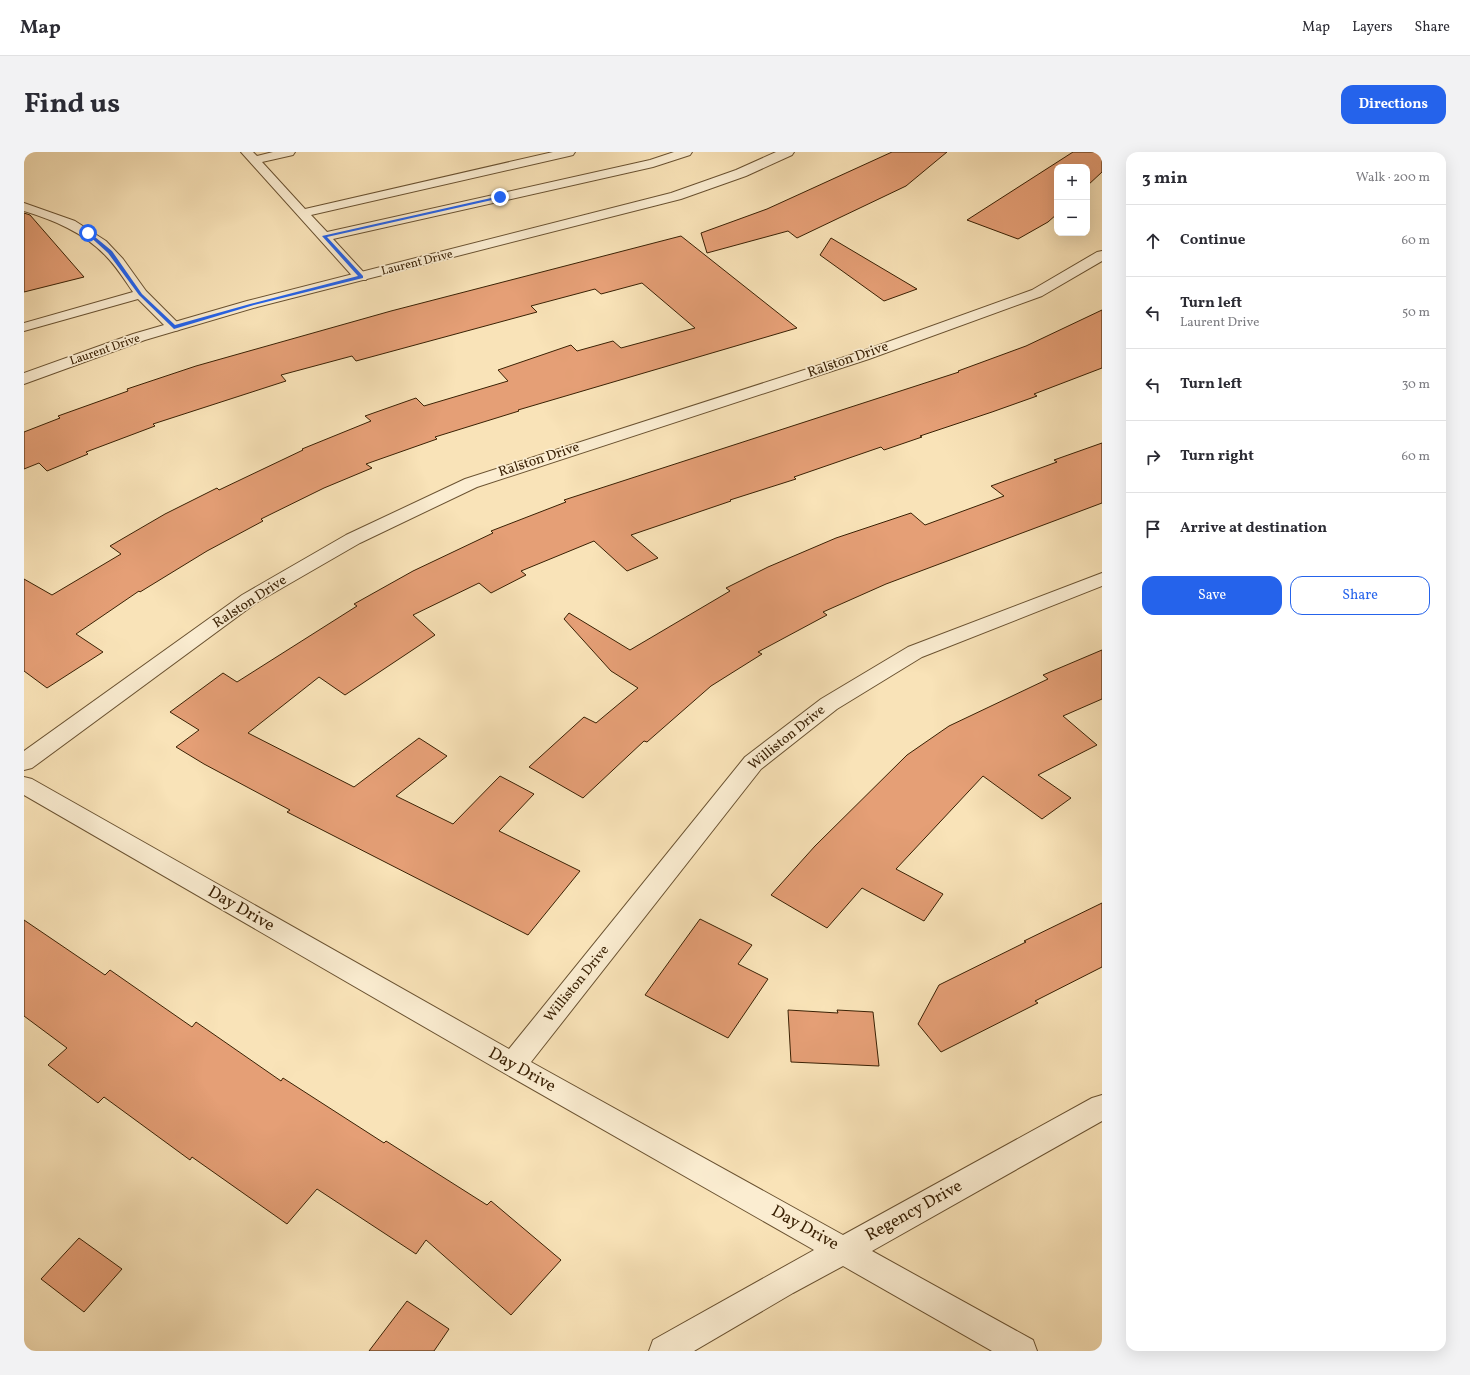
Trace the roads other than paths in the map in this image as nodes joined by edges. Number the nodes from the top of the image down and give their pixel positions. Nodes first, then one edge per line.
1 (289, 152) edge
2 (569, 152) edge
3 (686, 152) edge
4 (787, 152) edge
5 (251, 156) edge
6 (24, 207) edge
7 (302, 213) junction
8 (324, 237) junction
9 (1102, 254) edge
10 (361, 277) junction
11 (141, 294) junction
12 (24, 327) edge
13 (174, 327) junction
14 (24, 379) edge
15 (1102, 579) edge
16 (24, 762) edge
17 (24, 785) edge
18 (512, 1065) junction
19 (1102, 1107) edge
20 (844, 1250) junction
21 (664, 1351) edge
22 (1022, 1351) edge

1 - 5 lane
2 - 7 lane
3 - 8 lane
4 - 10 street, Laurent Drive
5 - 7 lane
6 - 11 lane
7 - 8 lane
8 - 10 lane
9 - 16 street, Ralston Drive
10 - 13 street, Laurent Drive
11 - 12 lane
11 - 13 lane
13 - 14 street, Laurent Drive
15 - 18 street, Williston Drive
17 - 18 street, Day Drive
18 - 20 street, Day Drive
19 - 20 street, Regency Drive
20 - 21 street, Regency Drive
20 - 22 street, Day Drive

